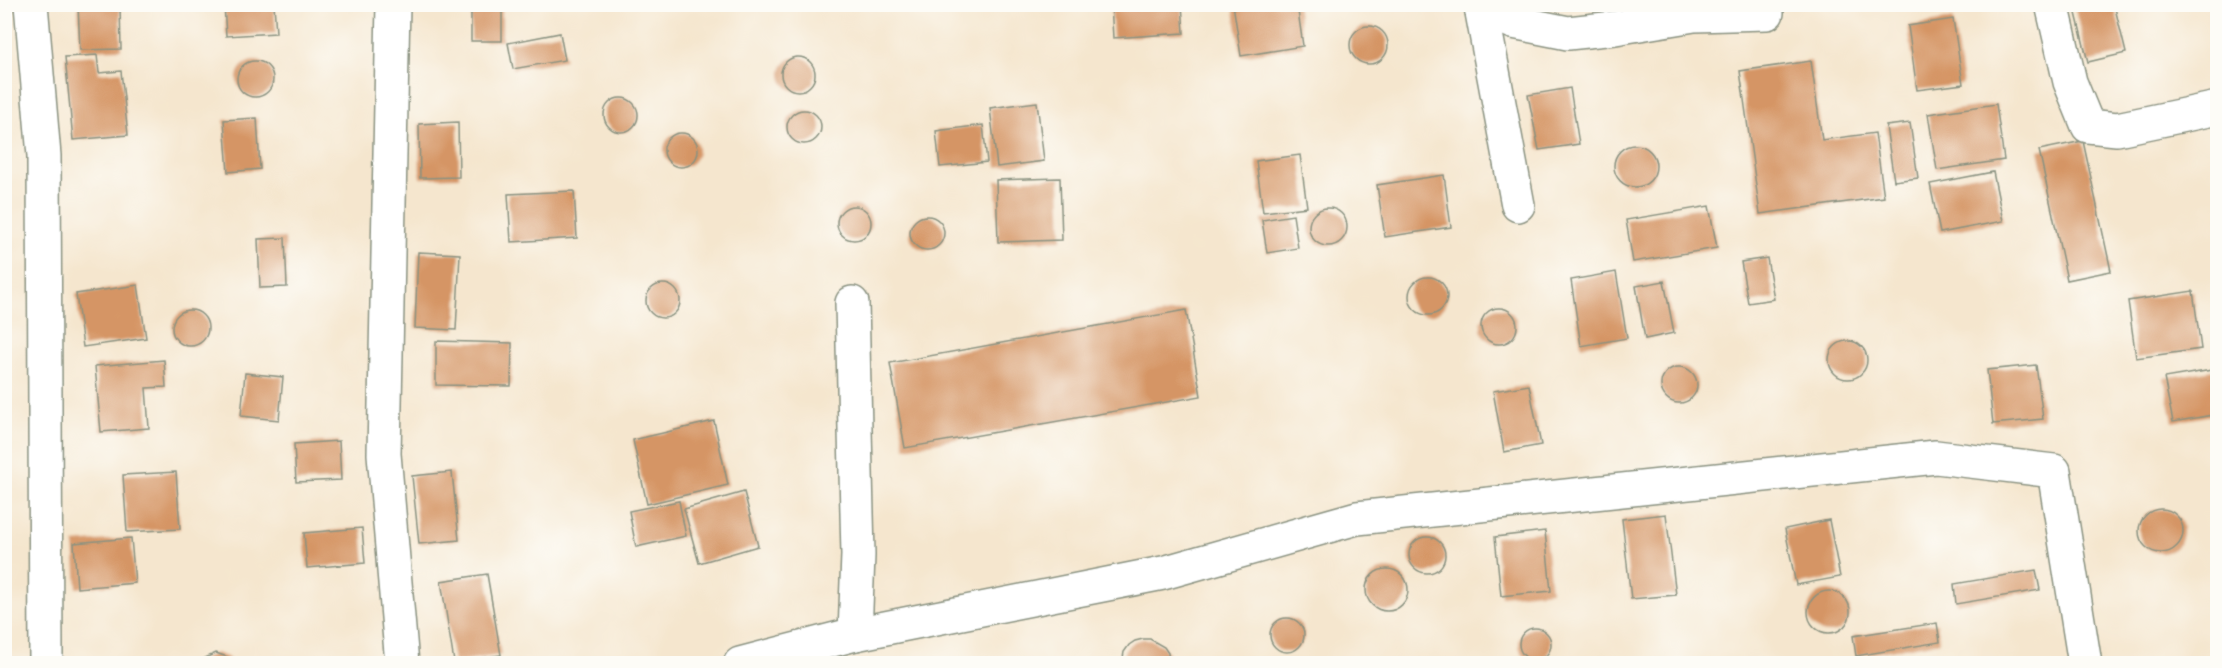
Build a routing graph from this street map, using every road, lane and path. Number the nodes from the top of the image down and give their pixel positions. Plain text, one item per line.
1 (31, 4) edge
2 (393, 4) edge
3 (2052, 4) edge
4 (1481, 6) edge
5 (1767, 13) dead end
6 (2217, 108) edge
7 (1518, 205) dead end
8 (852, 303) dead end
9 (855, 634) junction
10 (46, 663) edge
11 (402, 663) edge
12 (740, 663) edge
13 (2085, 663) edge

1 - 10 street
2 - 11 street
3 - 6 street
4 - 5 street
4 - 7 street
8 - 9 street
9 - 12 street
9 - 13 street

